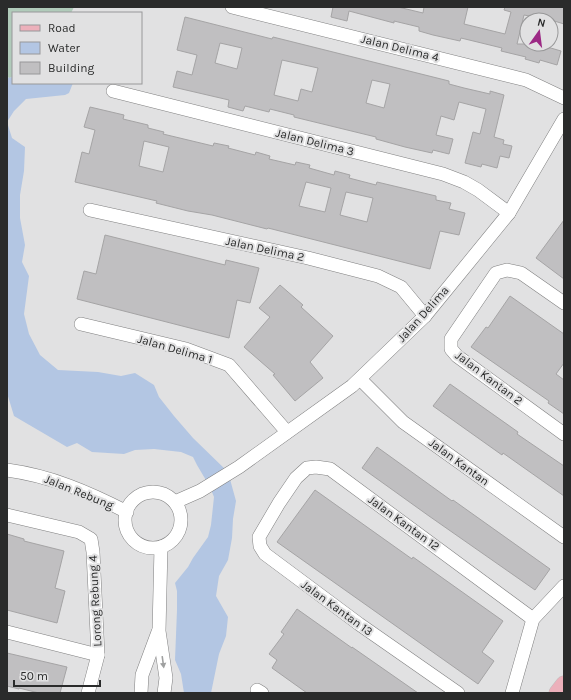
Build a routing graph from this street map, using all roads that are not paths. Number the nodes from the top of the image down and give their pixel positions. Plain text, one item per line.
1 (232, 7) edge
2 (113, 91) dead end
3 (564, 98) edge
4 (564, 119) edge
5 (90, 210) dead end
6 (509, 213) junction
7 (564, 303) edge
8 (425, 316) junction
9 (81, 324) dead end
10 (360, 379) junction
11 (287, 432) junction
12 (564, 434) edge
13 (7, 470) edge
14 (175, 502) junction
15 (278, 504) joint
16 (127, 512) junction
17 (7, 515) edge
18 (564, 537) edge
19 (161, 547) junction
20 (564, 586) edge
21 (533, 618) junction
22 (159, 630) junction
23 (7, 632) edge
24 (98, 655) junction
25 (564, 684) edge
26 (88, 693) edge
27 (141, 693) edge
28 (164, 693) edge
29 (458, 693) edge
30 (512, 693) edge
31 (557, 693) edge

1 - 3 street, Jalan Delima 4
2 - 6 street, Jalan Delima 3
4 - 6 street, Jalan Delima
5 - 8 street, Jalan Delima 2
6 - 8 street, Jalan Delima
7 - 12 street, Jalan Kantan 2
8 - 10 street, Jalan Delima
9 - 11 street, Jalan Delima 1
10 - 11 street, Jalan Delima
10 - 18 street, Jalan Kantan
11 - 14 street, Jalan Delima
13 - 16 street, Jalan Rebung
14 - 16 street
14 - 19 street
15 - 21 street, Jalan Kantan 12
15 - 29 street, Jalan Kantan 13
16 - 19 street
17 - 24 street, Lorong Rebung 4
19 - 22 street
20 - 21 street
21 - 30 street
22 - 27 street
22 -> 28 street
23 - 24 street
24 - 26 street
25 - 31 main road

